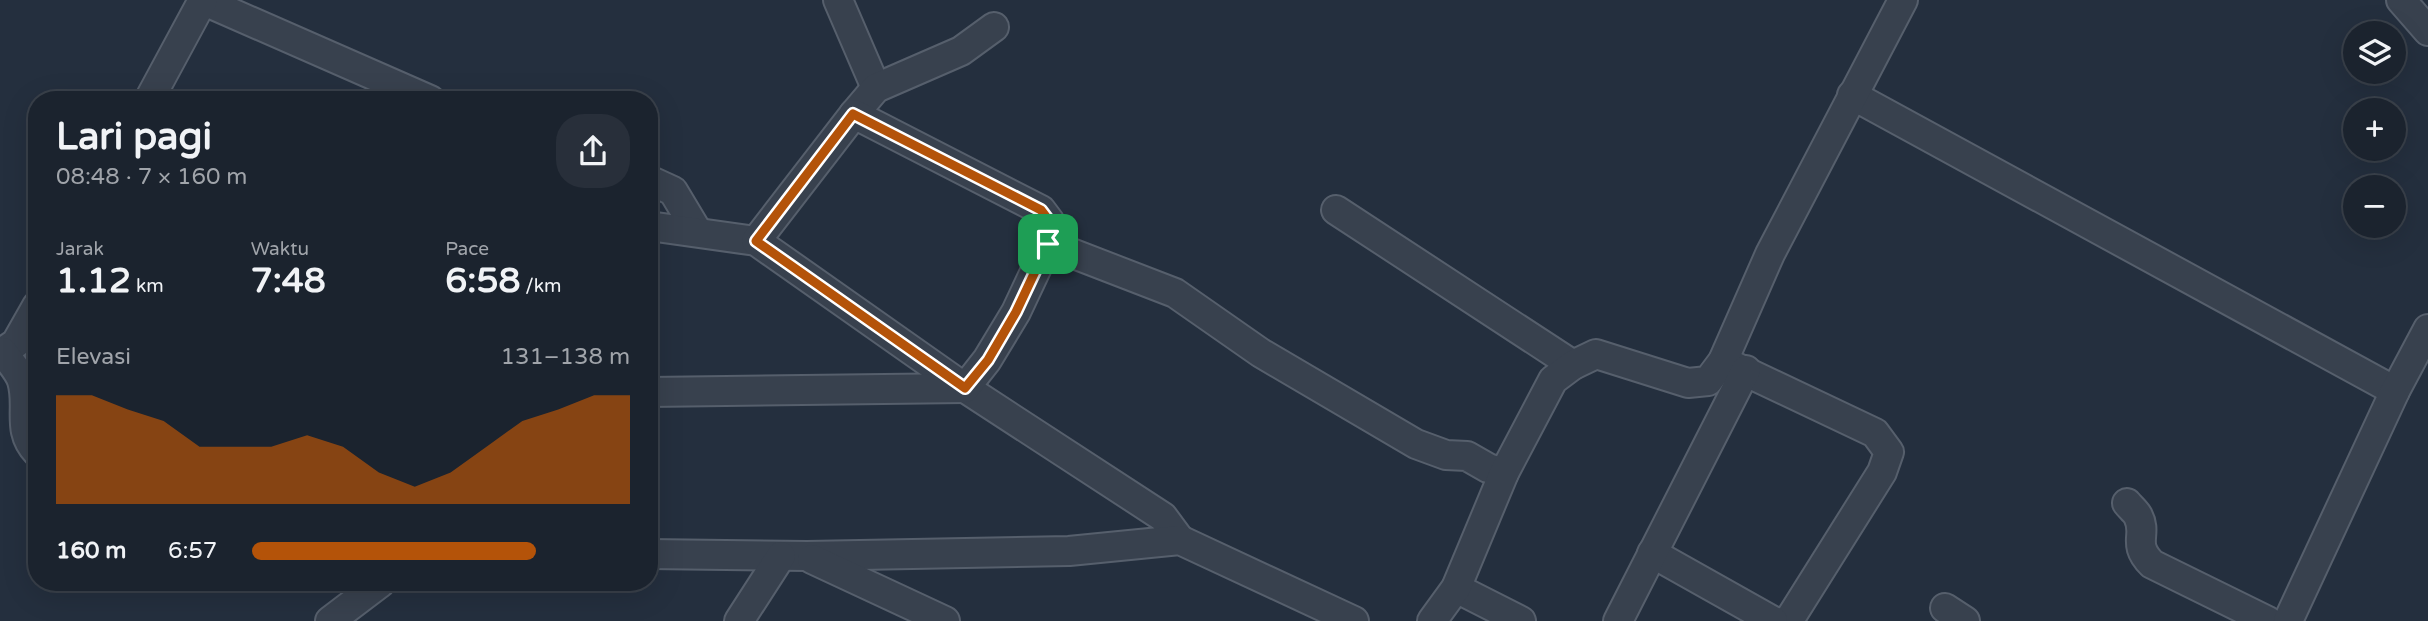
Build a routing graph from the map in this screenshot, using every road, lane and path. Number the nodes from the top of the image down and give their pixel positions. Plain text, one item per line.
1 (203, 0) edge
2 (838, 0) edge
3 (1903, 0) edge
4 (2401, 0) edge
5 (994, 27) dead end
6 (2428, 31) edge
7 (876, 88) junction
8 (154, 91) edge
9 (410, 91) edge
10 (1852, 95) junction
11 (853, 114) junction
12 (658, 184) edge
13 (1336, 210) dead end
14 (658, 227) edge
15 (697, 231) junction
16 (756, 241) junction
17 (1048, 244) junction
18 (28, 322) edge
19 (2428, 329) edge
20 (2, 352) edge
21 (1573, 365) junction
22 (1734, 365) junction
23 (965, 388) junction
24 (2395, 391) junction
25 (658, 392) edge
26 (28, 440) edge
27 (1504, 473) junction
28 (2127, 503) dead end
29 (1180, 540) junction
30 (1652, 553) junction
31 (658, 554) edge
32 (794, 556) junction
33 (1456, 588) junction
34 (369, 591) edge
35 (330, 621) edge
36 (740, 621) edge
37 (945, 621) edge
38 (1354, 621) edge
39 (1432, 621) edge
40 (1521, 621) edge
41 (1618, 621) edge
42 (1773, 621) edge
43 (1786, 621) edge
44 (2269, 621) edge
45 (2288, 621) edge

1 - 8 street
1 - 9 street
2 - 7 street
3 - 10 street
4 - 6 street
5 - 7 street
7 - 11 street
10 - 22 street
10 - 24 street
11 - 16 street
11 - 17 street
12 - 15 street
13 - 21 street
14 - 15 street
15 - 16 street
16 - 23 street
17 - 23 street
17 - 27 street
18 - 20 street
19 - 24 street
20 - 26 street
21 - 22 street
21 - 27 street
22 - 30 street
22 - 43 street
23 - 25 street
23 - 29 street
24 - 45 street
27 - 33 street
28 - 44 street
29 - 32 street
29 - 38 street
30 - 41 street
30 - 42 street
31 - 32 street
32 - 36 street
32 - 37 street
33 - 39 street
33 - 40 street
34 - 35 street

